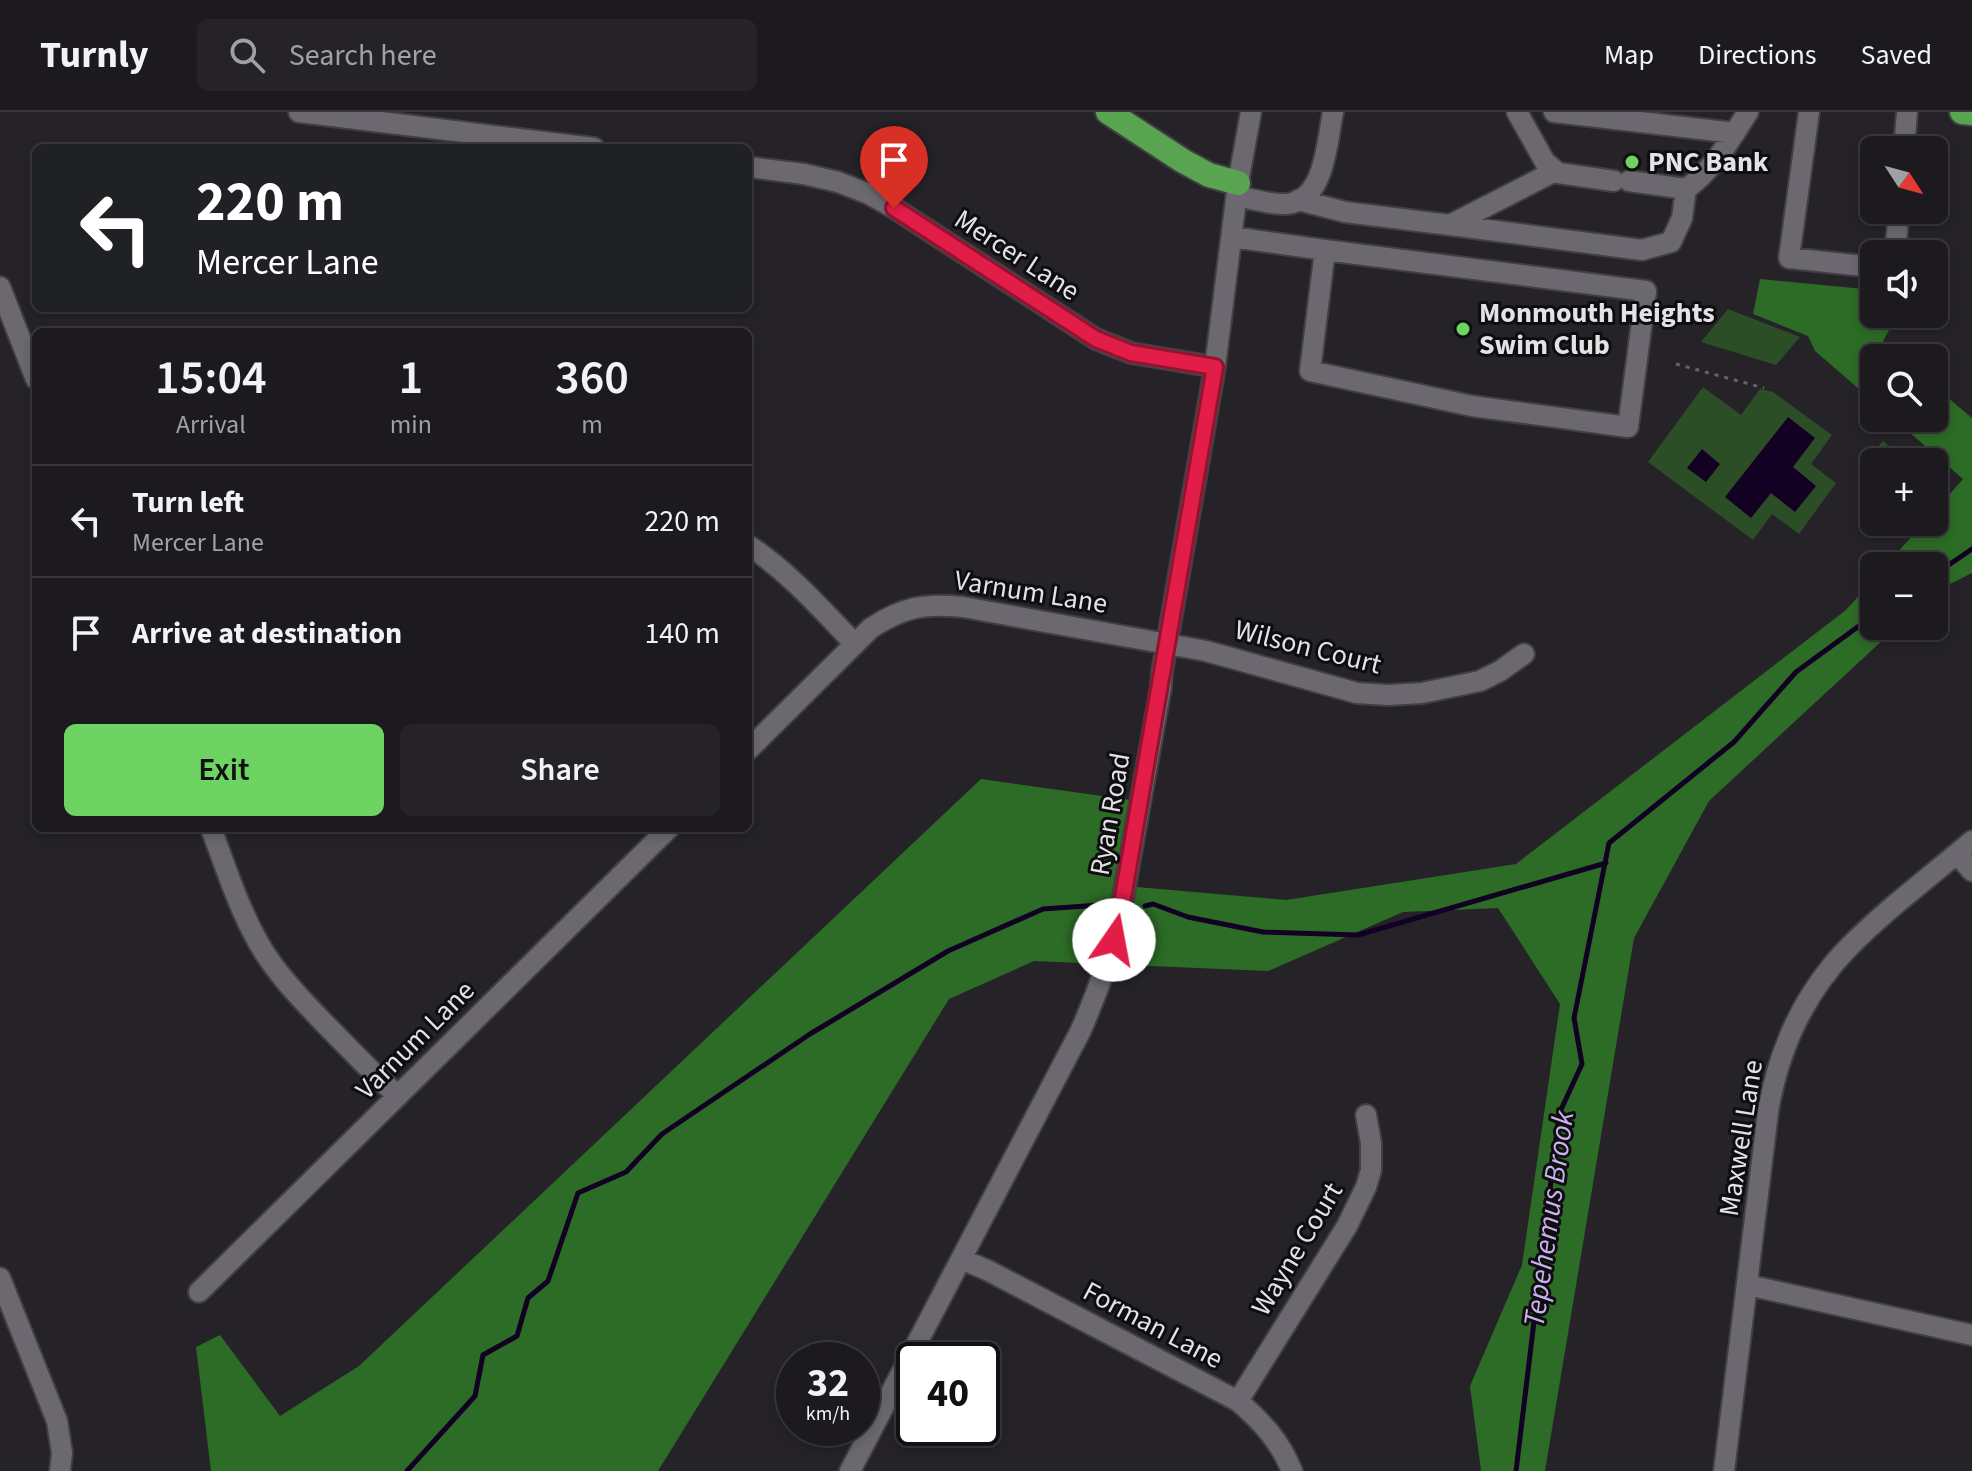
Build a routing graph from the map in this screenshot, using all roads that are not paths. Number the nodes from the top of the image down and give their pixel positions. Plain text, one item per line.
1 (299, 112) edge
2 (1108, 112) edge
3 (1251, 112) edge
4 (1333, 112) edge
5 (1517, 112) edge
6 (1554, 112) edge
7 (1748, 112) edge
8 (1809, 112) edge
9 (1907, 112) edge
10 (1962, 112) edge
11 (1972, 113) edge
12 (1735, 133) junction
13 (1905, 136) edge
14 (561, 144) edge
15 (752, 168) edge
16 (1555, 171) junction
17 (1686, 189) junction
18 (1238, 190) junction
19 (1298, 200) junction
20 (1450, 225) junction
21 (1232, 237) junction
22 (1325, 250) junction
23 (1860, 266) edge
24 (0, 287) edge
25 (1215, 367) junction
26 (32, 369) edge
27 (752, 548) edge
28 (855, 644) junction
29 (1167, 644) junction
30 (1524, 654) dead end
31 (752, 746) edge
32 (213, 832) edge
33 (665, 832) edge
34 (1964, 847) edge
35 (1972, 871) edge
36 (398, 1096) junction
37 (1366, 1115) dead end
38 (961, 1259) junction
39 (0, 1278) edge
40 (1748, 1285) junction
41 (199, 1292) dead end
42 (1972, 1335) edge
43 (1238, 1401) junction
44 (60, 1471) edge
45 (850, 1471) edge
46 (1292, 1471) edge
47 (1724, 1471) edge

1 - 14 street
2 - 18 highway
3 - 18 street, Ryan Road
4 - 19 street
5 - 16 street
6 - 12 street
7 - 12 street
8 - 23 street
9 - 13 street
10 - 11 highway
12 - 17 street
15 - 25 street, Mercer Lane
16 - 17 street
16 - 20 street
17 - 20 street
18 - 19 street
18 - 21 street, Ryan Road
19 - 20 street
21 - 22 street
21 - 25 street, Ryan Road
22 - 22 street
24 - 26 street
25 - 29 street, Ryan Road
27 - 28 street
28 - 29 street, Varnum Lane
28 - 31 street, Varnum Lane
29 - 30 street, Wilson Court
29 - 38 street, Ryan Road
32 - 36 street
33 - 36 street, Varnum Lane
34 - 35 street
34 - 40 street, Maxwell Lane
36 - 41 street, Varnum Lane
37 - 43 street, Wayne Court
38 - 43 street, Forman Lane
38 - 45 street, Ryan Road
39 - 44 street
40 - 42 street
40 - 47 street, Maxwell Lane
43 - 46 street, Forman Lane

